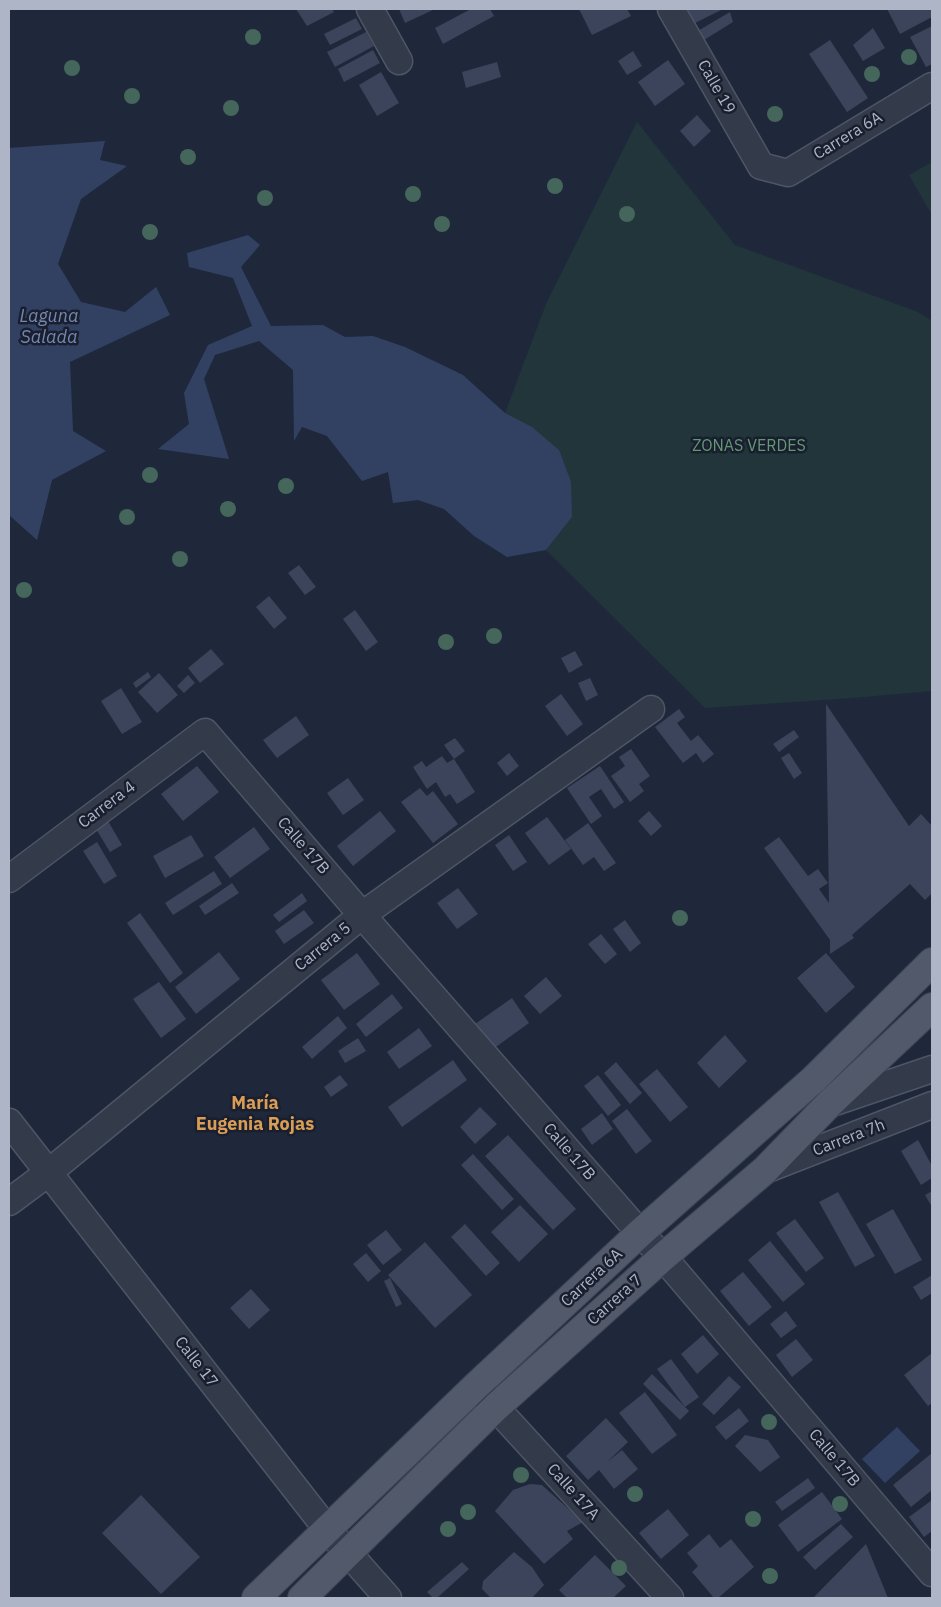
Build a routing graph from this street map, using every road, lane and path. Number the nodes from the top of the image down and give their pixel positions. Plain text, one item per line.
1 (370, 9) edge
2 (671, 9) edge
3 (399, 61) dead end
4 (932, 86) edge
5 (761, 166) joint
6 (651, 709) dead end
7 (205, 732) joint
8 (9, 879) edge
9 (362, 914) junction
10 (932, 962) edge
11 (932, 1007) edge
12 (932, 1069) edge
13 (829, 1104) junction
14 (932, 1106) edge
15 (9, 1122) edge
16 (765, 1170) junction
17 (48, 1174) junction
18 (9, 1202) edge
19 (640, 1233) junction
20 (663, 1257) junction
21 (476, 1386) junction
22 (496, 1407) junction
23 (327, 1529) junction
24 (348, 1554) junction
25 (932, 1573) edge
26 (256, 1598) edge
27 (302, 1598) edge
28 (388, 1598) edge
29 (670, 1598) edge

1 - 3 street
2 - 5 street, Calle 19
4 - 5 street, Carrera 6A
6 - 9 street, Carrera 5
7 - 8 street, Carrera 4
7 - 9 street, Calle 17B
9 - 17 street, Carrera 5
9 - 19 street, Calle 17B
10 - 19 main road, Carrera 6A
11 - 13 main road, Carrera 7
12 - 13 street
13 - 16 main road, Carrera 7
14 - 16 street, Carrera 7h
15 - 17 street, Calle 17
16 - 20 main road, Carrera 7
17 - 18 street, Carrera 5
17 - 23 street, Calle 17
19 - 20 street, Calle 17B
19 - 21 main road, Carrera 6A
20 - 22 main road, Carrera 7
20 - 25 street, Calle 17B
21 - 22 street, Calle 17A
21 - 23 main road, Carrera 6A
22 - 24 main road, Carrera 7
22 - 29 street, Calle 17A
23 - 24 street, Calle 17
23 - 26 main road, Carrera 6A
24 - 27 main road, Carrera 7
24 - 28 street, Calle 17

